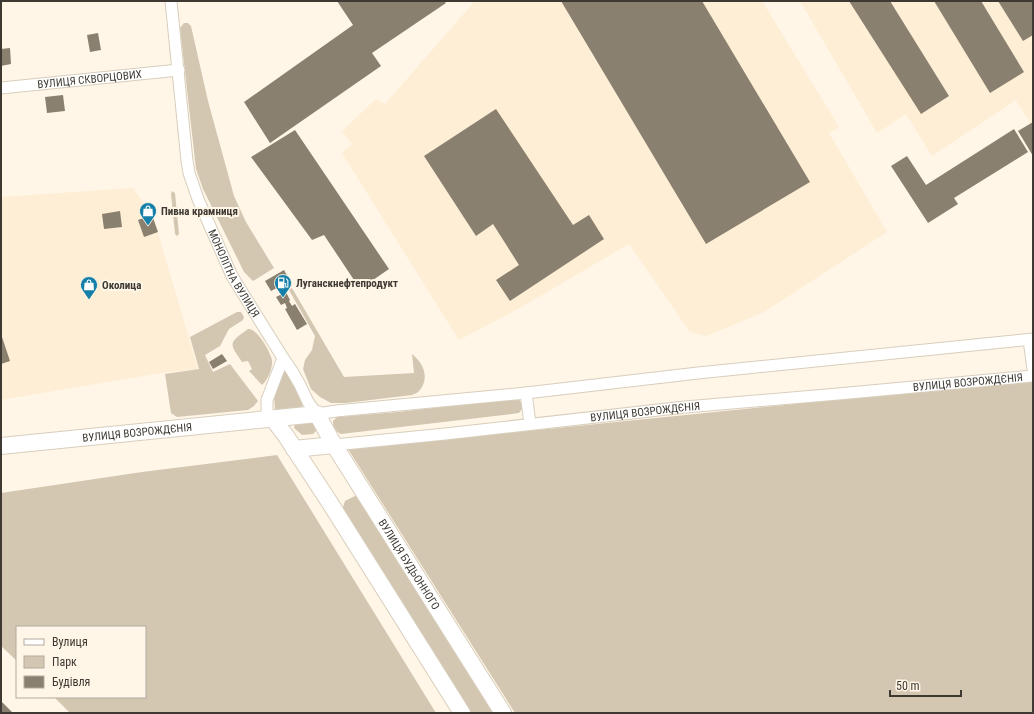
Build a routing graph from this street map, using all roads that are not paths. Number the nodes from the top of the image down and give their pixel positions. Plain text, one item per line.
1 (171, 1) edge
2 (179, 70) junction
3 (1, 88) edge
4 (1031, 339) edge
5 (283, 358) junction
6 (1033, 369) edge
7 (1033, 376) edge
8 (526, 393) junction
9 (317, 414) junction
10 (270, 419) junction
11 (530, 424) junction
12 (334, 445) junction
13 (1, 446) edge
14 (294, 449) junction
15 (462, 713) edge
16 (503, 713) edge

1 - 2 street, МОНОЛІТНА ВУЛИЦЯ
2 - 3 street, ВУЛИЦЯ СКВОРЦОВИХ
2 - 5 street, МОНОЛІТНА ВУЛИЦЯ
4 - 6 street
4 - 8 street, ВУЛИЦЯ ВОЗРОЖДЄНІЯ
5 - 9 street, МОНОЛІТНА ВУЛИЦЯ
5 - 10 street
7 - 11 street, ВУЛИЦЯ ВОЗРОЖДЄНІЯ
8 - 9 street, ВУЛИЦЯ ВОЗРОЖДЄНІЯ
8 - 11 street
9 - 10 main road, ВУЛИЦЯ ВОЗРОЖДЄНІЯ
9 - 12 main road, ВУЛИЦЯ БУДЬОННОГО
10 - 13 main road, ВУЛИЦЯ ВОЗРОЖДЄНІЯ
10 - 14 main road
11 - 12 street, ВУЛИЦЯ ВОЗРОЖДЄНІЯ
12 - 14 main road, ВУЛИЦЯ ВОЗРОЖДЄНІЯ
12 - 16 main road, ВУЛИЦЯ БУДЬОННОГО
14 - 15 main road

